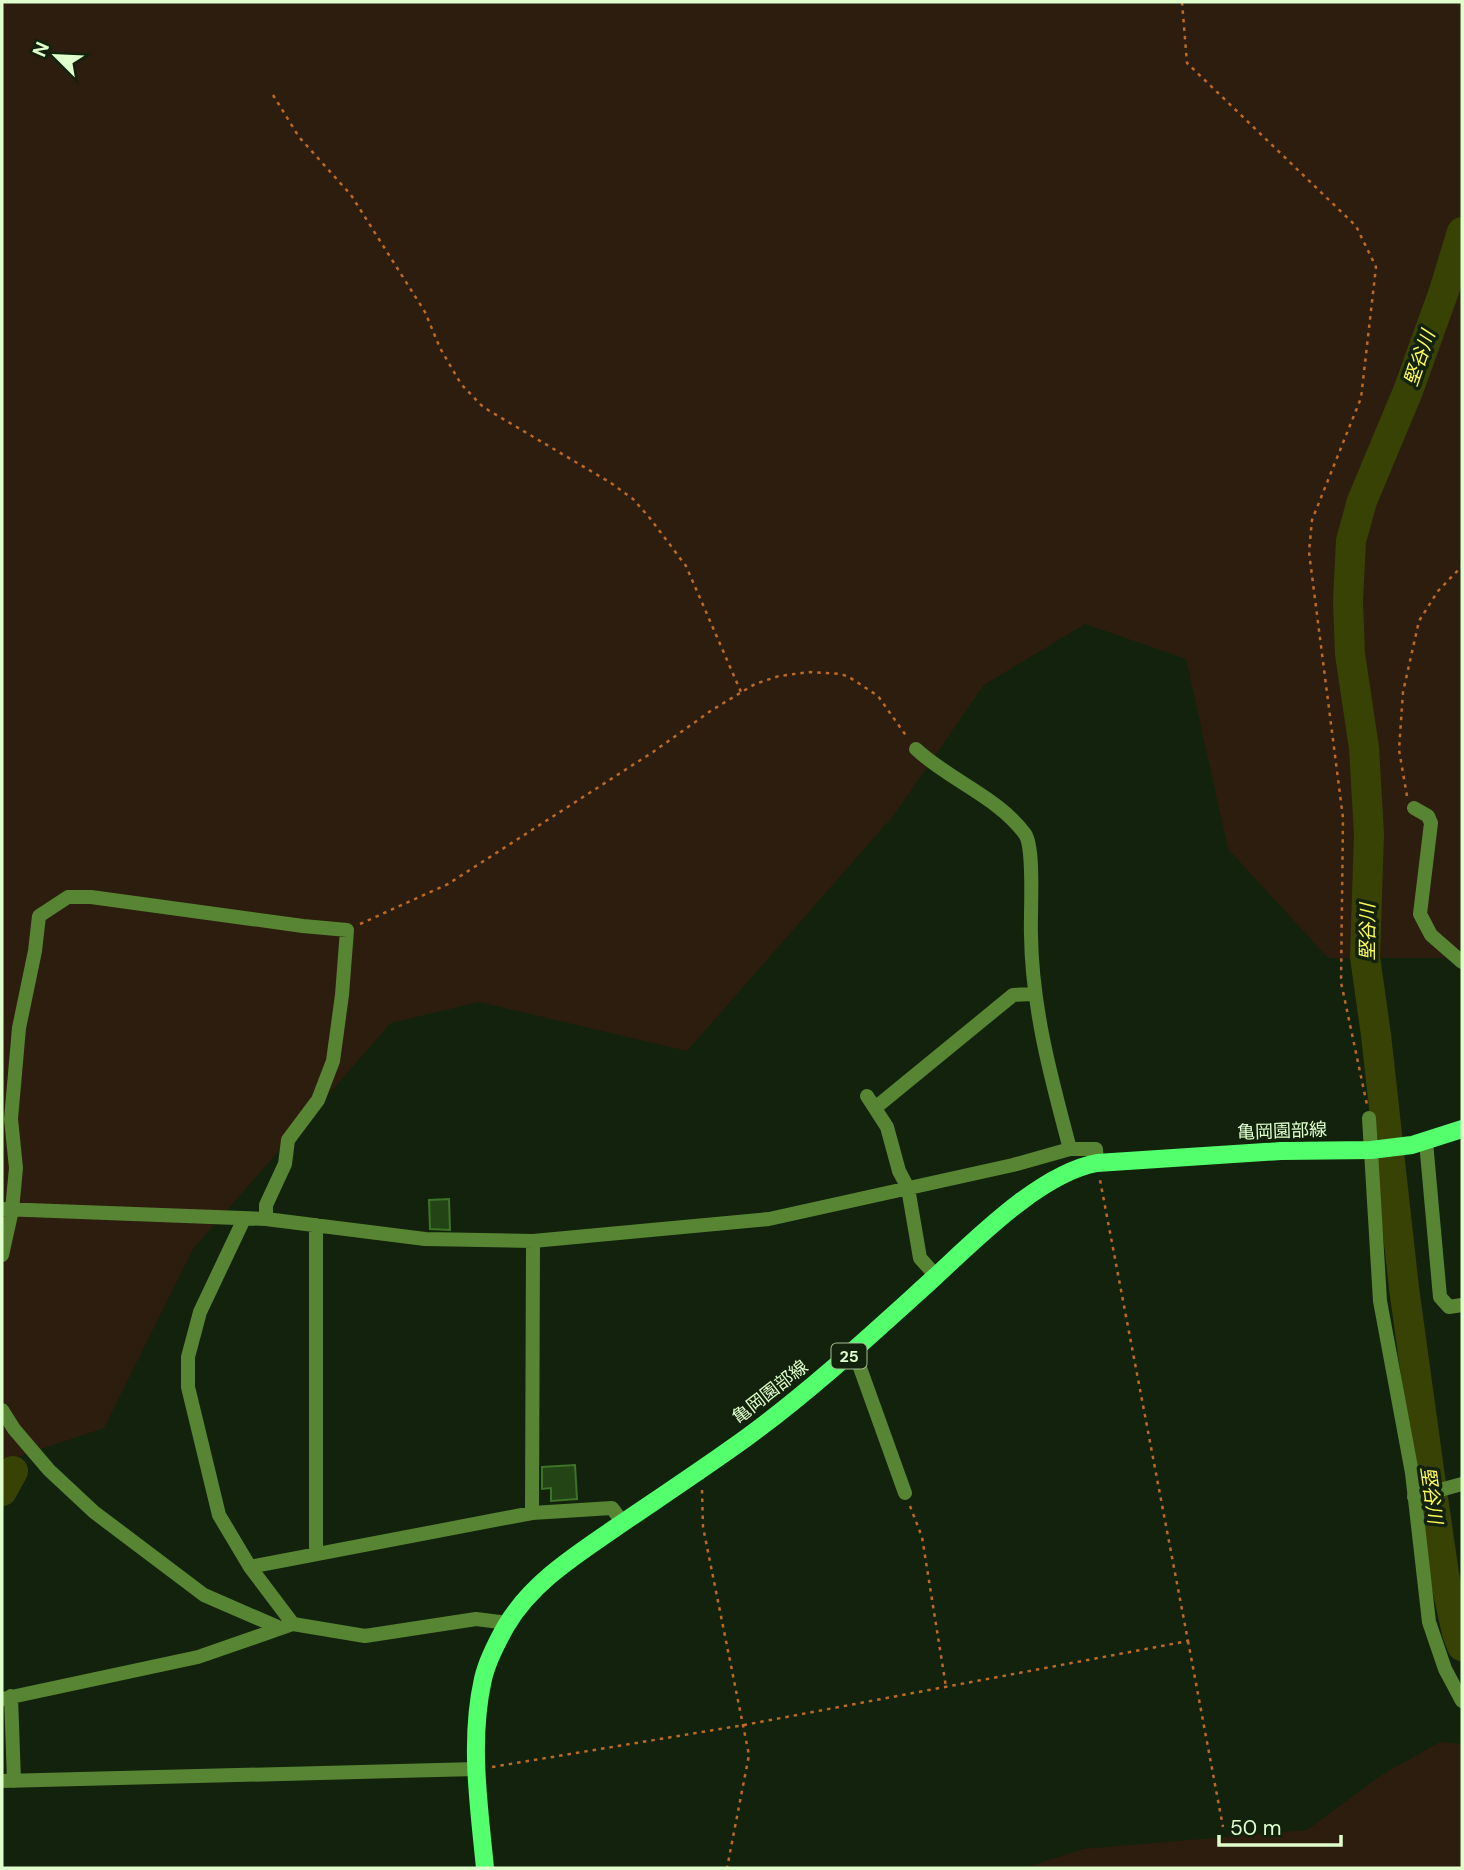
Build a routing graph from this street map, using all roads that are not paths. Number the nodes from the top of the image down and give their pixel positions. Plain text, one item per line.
1 (916, 749) road end
2 (1414, 808) road end
3 (1462, 962) edge
4 (1034, 994) junction
5 (1369, 1118) road end
6 (6, 1119) edge
7 (1462, 1129) edge
8 (1426, 1142) junction
9 (1070, 1149) junction
10 (1371, 1150) junction
11 (1097, 1163) junction
12 (908, 1188) junction
13 (7, 1209) edge
14 (244, 1219) junction
15 (266, 1219) junction
16 (316, 1225) junction
17 (533, 1241) junction
18 (2, 1255) edge
19 (936, 1276) junction
20 (1462, 1305) edge
21 (854, 1351) junction
22 (2, 1410) edge
23 (1462, 1484) edge
24 (905, 1493) road end
25 (1414, 1497) junction
26 (532, 1513) junction
27 (623, 1523) junction
28 (316, 1554) junction
29 (250, 1567) junction
30 (508, 1623) junction
31 (287, 1626) junction
32 (6, 1698) edge
33 (1462, 1701) edge
34 (477, 1769) junction
35 (8, 1781) edge
36 (485, 1868) edge

1 - 4 street
2 - 3 street
4 - 9 street
4 - 12 street
5 - 10 street
6 - 13 street
6 - 15 street
7 - 8 main road, 亀岡園部線 / 25
8 - 10 main road, 亀岡園部線 / 25
8 - 20 street
9 - 11 street
9 - 12 street
10 - 11 main road, 亀岡園部線 / 25
10 - 25 street
11 - 19 main road, 亀岡園部線 / 25
12 - 17 street
12 - 19 street
13 - 14 street
13 - 18 street
14 - 15 street
14 - 29 street
15 - 16 street
16 - 17 street
16 - 28 street
17 - 26 street
19 - 21 main road, 亀岡園部線 / 25
21 - 24 street
21 - 27 main road, 亀岡園部線 / 25
22 - 31 street
23 - 25 street
25 - 33 street
26 - 27 street
26 - 28 street
27 - 30 main road, 亀岡園部線 / 25
28 - 29 street
29 - 31 street
30 - 31 street
30 - 34 main road, 亀岡園部線 / 25
31 - 32 street
32 - 35 street
34 - 35 street
34 - 36 main road, 亀岡園部線 / 25

